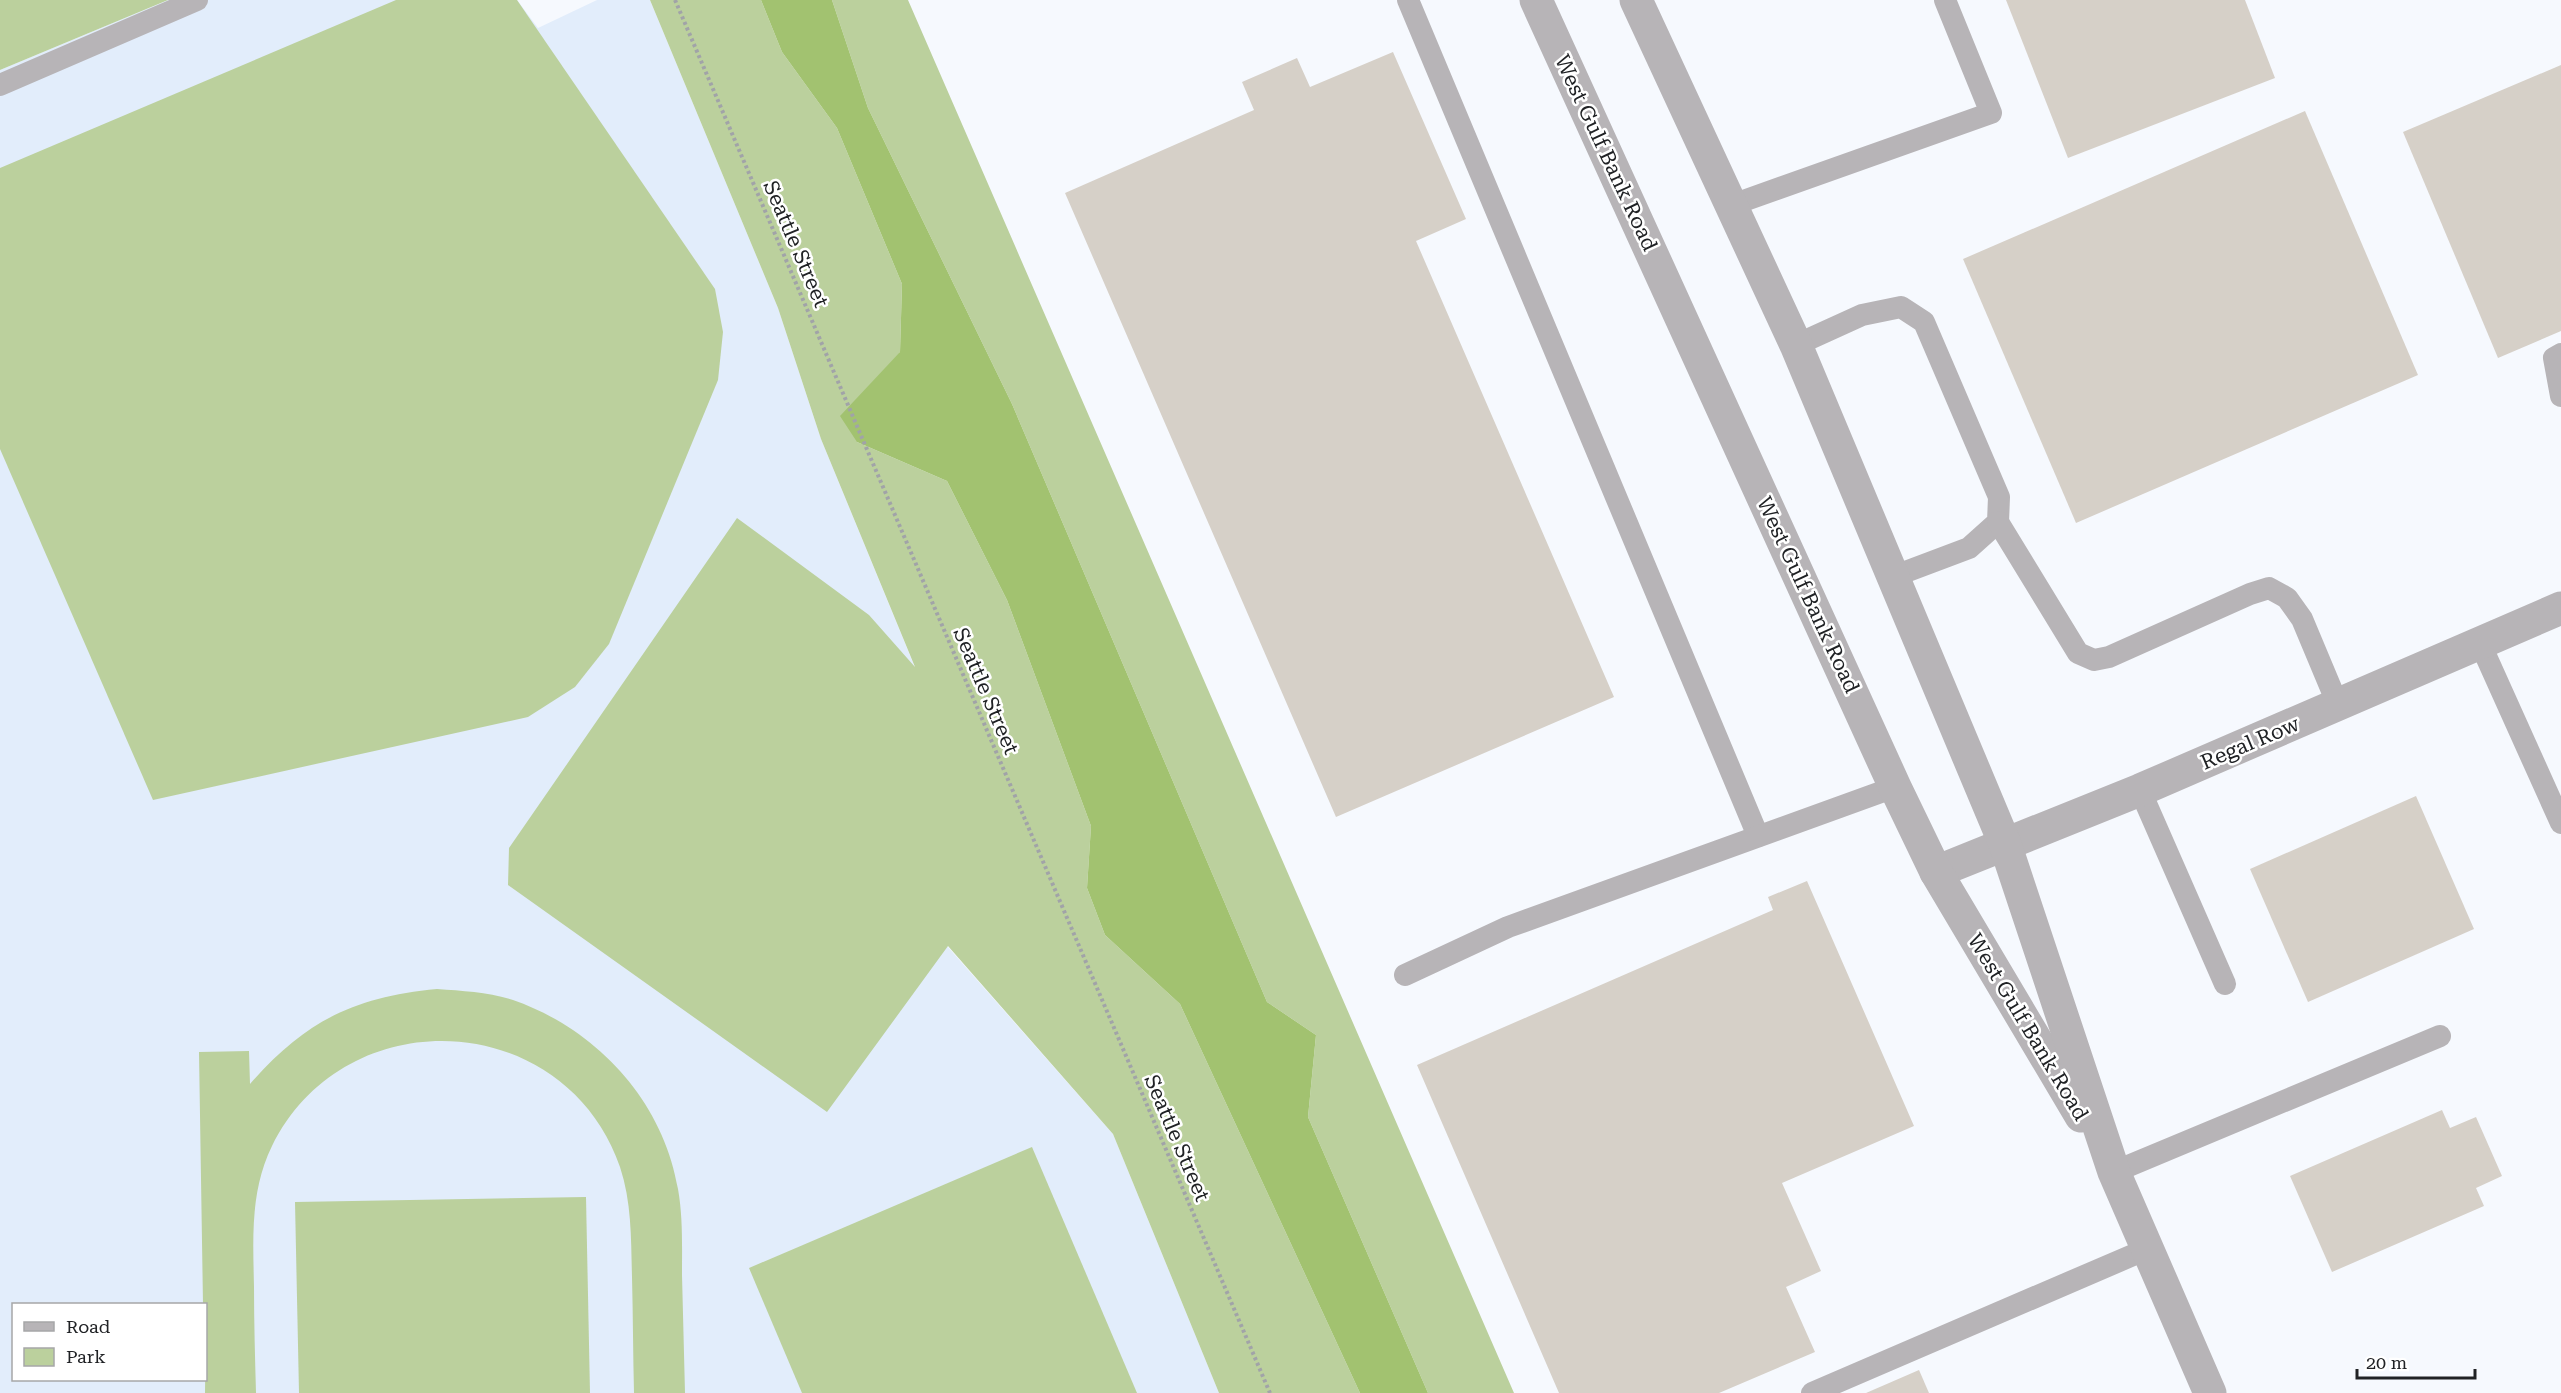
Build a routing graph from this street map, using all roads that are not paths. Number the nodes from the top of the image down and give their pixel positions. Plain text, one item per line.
1 (197, 0) edge
2 (1408, 0) edge
3 (1536, 0) edge
4 (1636, 0) edge
5 (1945, 0) edge
6 (0, 85) edge
7 (1732, 206) junction
8 (1796, 345) junction
9 (2561, 354) edge
10 (2561, 396) edge
11 (1998, 522) junction
12 (1892, 578) junction
13 (2561, 608) edge
14 (2480, 643) junction
15 (2338, 705) junction
16 (1895, 787) junction
17 (2140, 790) junction
18 (2561, 823) edge
19 (1758, 836) junction
20 (2005, 844) junction
21 (1936, 872) junction
22 (1405, 975) dead end
23 (2225, 984) dead end
24 (2440, 1036) dead end
25 (2114, 1172) junction
26 (2147, 1249) junction
27 (1812, 1393) edge
28 (2210, 1393) edge

1 - 6 lane
2 - 19 lane
3 - 16 street, West Gulf Bank Road
4 - 7 street, West Gulf Bank Road
5 - 7 lane
7 - 8 street, West Gulf Bank Road
8 - 11 lane
8 - 12 street, West Gulf Bank Road
9 - 10 lane
11 - 12 lane
11 - 15 lane
12 - 20 street, West Gulf Bank Road
13 - 14 street, Regal Row
14 - 15 street, Regal Row
14 - 18 lane
15 - 17 street, Regal Row
16 - 19 lane
16 - 21 street, West Gulf Bank Road
17 - 20 street, Regal Row
17 - 23 lane
19 - 22 lane
20 - 21 street, Regal Row
20 - 25 street, West Gulf Bank Road
21 - 25 street, West Gulf Bank Road
24 - 25 lane
25 - 26 street, West Gulf Bank Road
26 - 27 lane
26 - 28 street, West Gulf Bank Road

